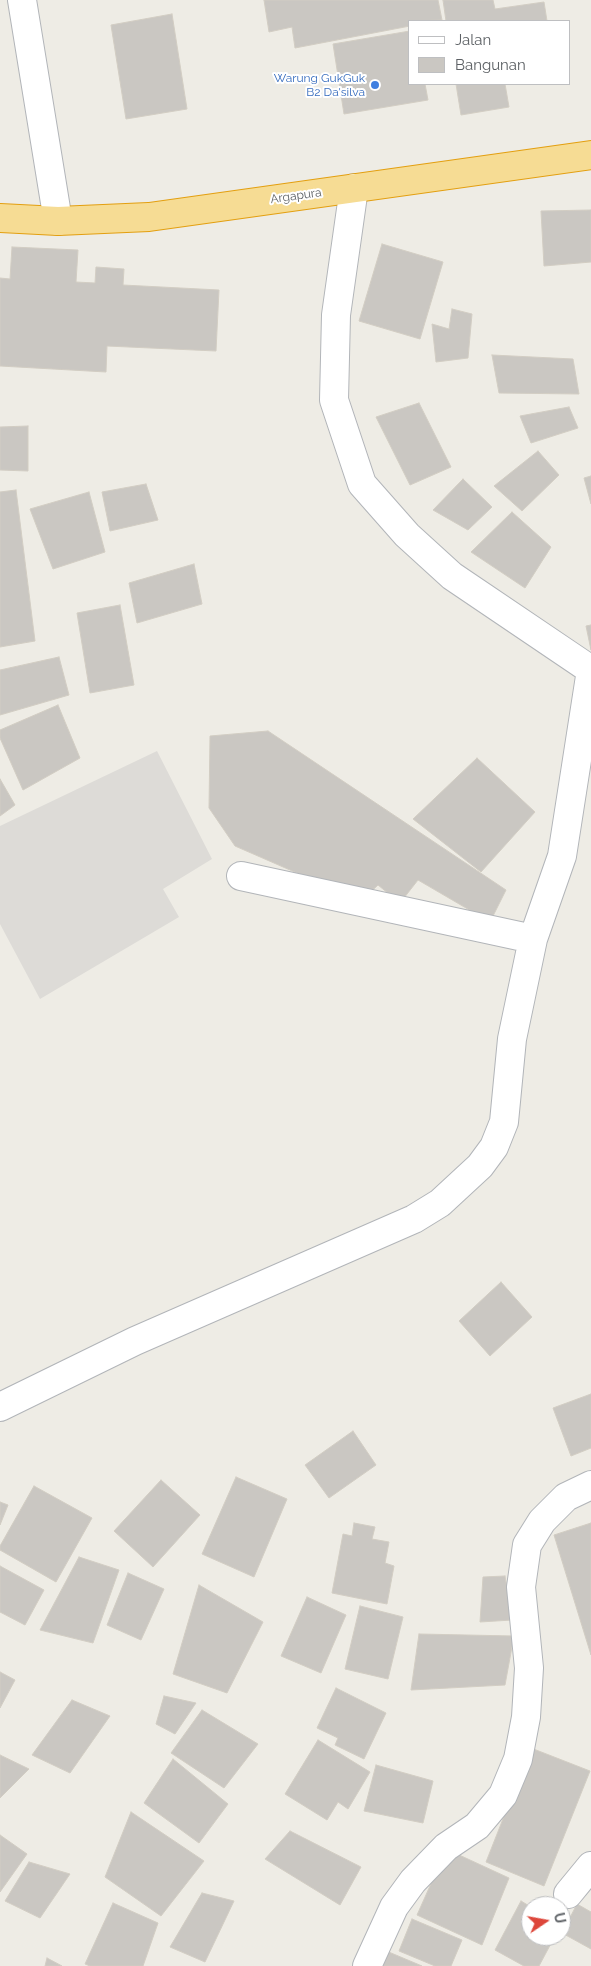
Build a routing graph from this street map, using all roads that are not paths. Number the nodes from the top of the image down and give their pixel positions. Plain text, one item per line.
1 (22, 0) edge
2 (591, 155) edge
3 (354, 188) junction
4 (0, 218) edge
5 (58, 221) junction
6 (591, 670) edge
7 (241, 876) dead end
8 (533, 939) junction
9 (0, 1407) edge
10 (591, 1485) edge
11 (591, 1866) edge
12 (568, 1894) dead end
13 (367, 1966) edge

1 - 5 street
2 - 3 highway, Argapura
3 - 5 highway, Argapura
3 - 6 street
4 - 5 highway, Argapura
6 - 8 street
7 - 8 street
8 - 9 street
10 - 13 street
11 - 12 street

